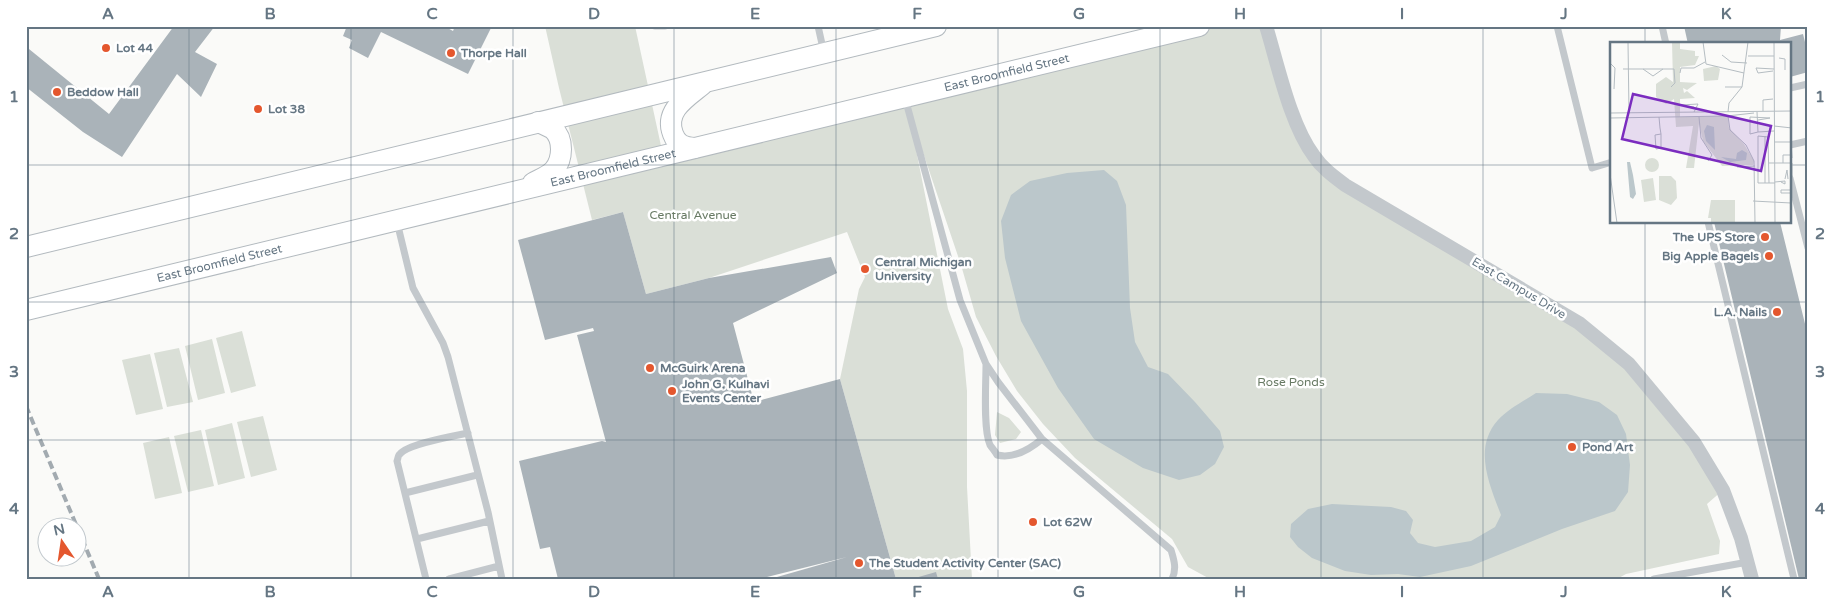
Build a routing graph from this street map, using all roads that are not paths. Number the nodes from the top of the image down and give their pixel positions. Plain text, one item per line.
1 (655, 26) edge
2 (665, 26) edge
3 (818, 26) edge
4 (936, 26) edge
5 (1199, 26) edge
6 (1266, 26) edge
7 (1557, 26) edge
8 (1662, 26) edge
9 (1666, 42) edge
10 (824, 53) junction
11 (705, 82) junction
12 (1808, 84) edge
13 (1792, 88) edge
14 (905, 97) junction
15 (538, 122) junction
16 (1808, 141) edge
17 (1792, 145) edge
18 (694, 148) junction
19 (1610, 163) edge
20 (1792, 186) edge
21 (516, 191) junction
22 (396, 220) junction
23 (1708, 224) edge
24 (26, 246) edge
25 (1808, 248) edge
26 (26, 310) edge
27 (986, 364) junction
28 (468, 433) junction
29 (1042, 439) junction
30 (478, 475) junction
31 (405, 493) junction
32 (489, 520) junction
33 (417, 539) junction
34 (1748, 562) junction
35 (499, 566) junction
36 (426, 579) edge
37 (449, 579) edge
38 (502, 579) edge
39 (1172, 579) edge
40 (1654, 579) edge
41 (1752, 579) edge
42 (1794, 579) edge

1 - 2 lane
3 - 10 lane
4 - 10 main road
5 - 14 main road, East Broomfield Street
6 - 34 street, East Campus Drive
7 - 19 lane
8 - 9 lane
10 - 11 main road
11 - 15 main road
11 - 18 main road
12 - 13 lane
14 - 18 main road, East Broomfield Street
14 - 27 lane
15 - 21 main road
15 - 24 main road
16 - 17 lane
18 - 21 main road, East Broomfield Street
20 - 25 lane
21 - 22 main road, East Broomfield Street
22 - 26 main road, East Broomfield Street
22 - 28 lane
23 - 42 lane
27 - 29 lane
27 - 29 lane
28 - 30 lane
28 - 31 lane
29 - 39 lane
30 - 31 lane
30 - 32 lane
31 - 33 lane
32 - 33 lane
32 - 35 lane
33 - 36 lane
34 - 40 lane
34 - 41 street, East Campus Drive
35 - 37 lane
35 - 38 lane

